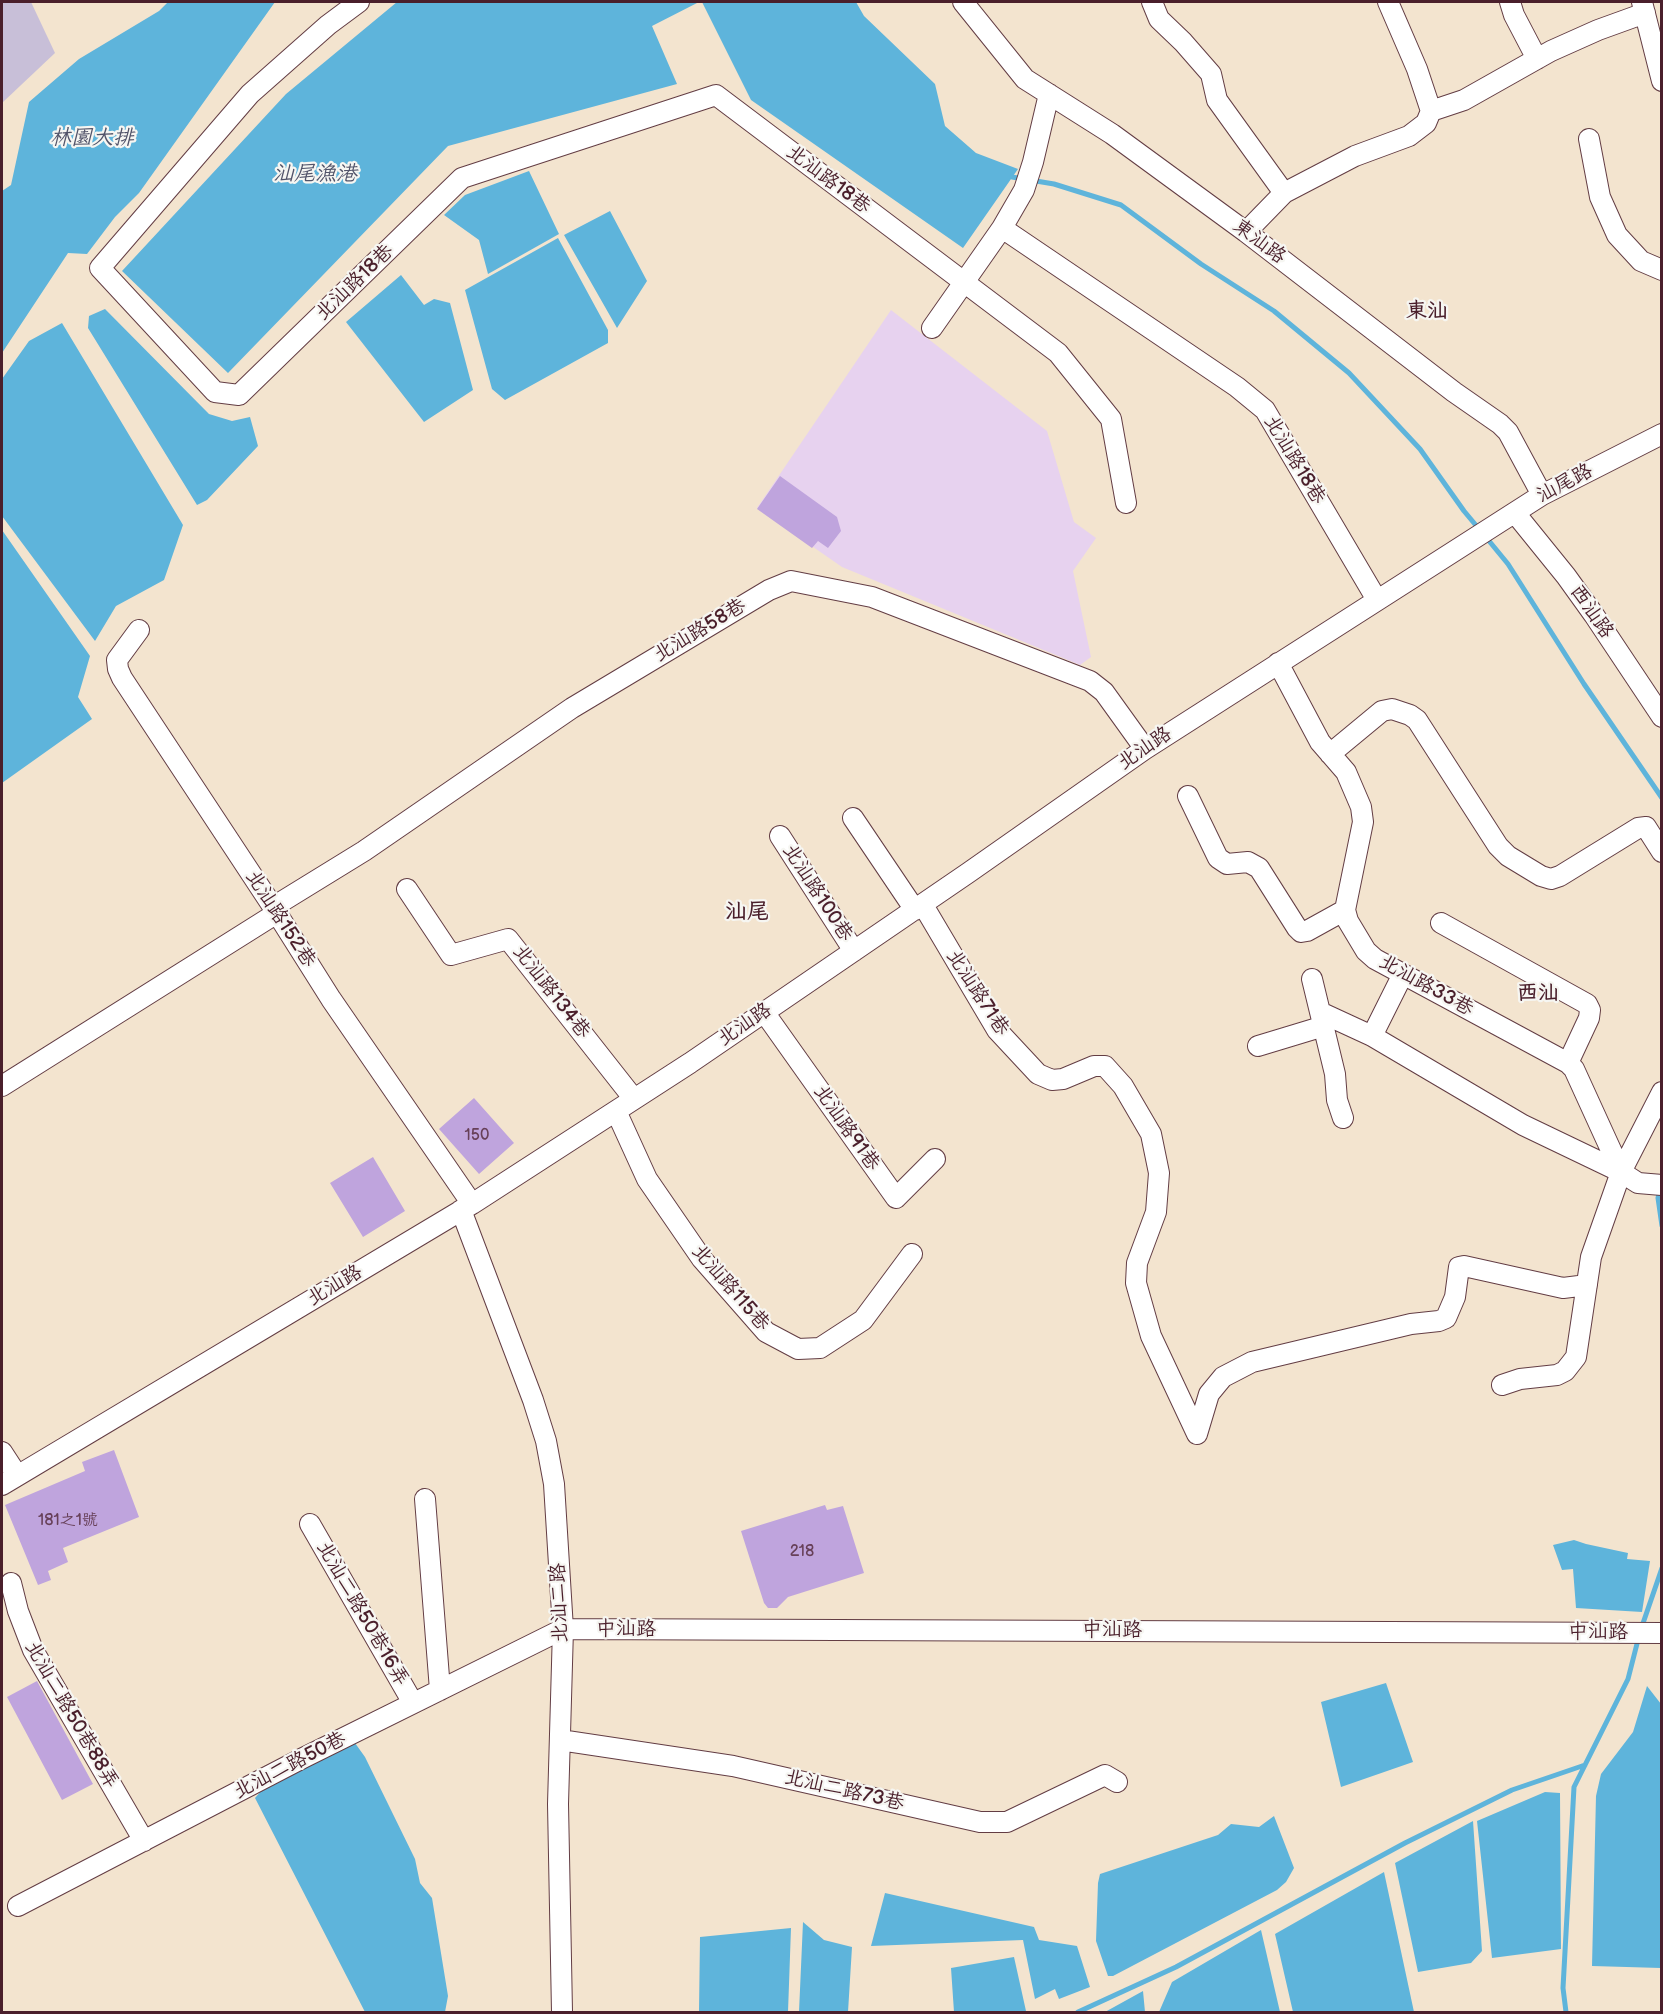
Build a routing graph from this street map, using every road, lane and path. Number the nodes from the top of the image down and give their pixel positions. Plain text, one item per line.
1 (359, 2) edge
2 (963, 2) edge
3 (1152, 2) edge
4 (1388, 2) edge
5 (1510, 2) edge
6 (1643, 7) edge
7 (1537, 60) junction
8 (1662, 81) edge
9 (1049, 94) junction
10 (1431, 111) junction
11 (1589, 139) dead end
12 (1284, 193) junction
13 (1002, 228) junction
14 (1246, 232) junction
15 (1662, 270) edge
16 (963, 282) junction
17 (932, 328) dead end
18 (1662, 434) edge
19 (1542, 495) junction
20 (1126, 503) dead end
21 (1508, 517) junction
22 (1472, 539) joint
23 (1377, 600) junction
24 (139, 630) dead end
25 (1278, 663) junction
26 (1662, 717) edge
27 (1145, 749) junction
28 (1330, 754) junction
29 (1188, 796) dead end
30 (853, 818) dead end
31 (780, 836) dead end
32 (1662, 852) edge
33 (407, 889) dead end
34 (919, 907) junction
35 (275, 910) junction
36 (1345, 910) junction
37 (1441, 923) dead end
38 (854, 951) junction
39 (1403, 974) junction
40 (1312, 979) dead end
41 (764, 1012) junction
42 (1322, 1019) junction
43 (1372, 1036) junction
44 (1258, 1046) dead end
45 (1568, 1063) junction
46 (4, 1078) edge
47 (1662, 1092) edge
48 (634, 1099) junction
49 (616, 1111) junction
50 (1343, 1118) dead end
51 (935, 1159) dead end
52 (1621, 1172) junction
53 (1662, 1185) edge
54 (467, 1207) junction
55 (912, 1254) dead end
56 (1587, 1285) junction
57 (1502, 1385) dead end
58 (2, 1452) edge
59 (9, 1480) edge
60 (425, 1499) dead end
61 (310, 1524) dead end
62 (11, 1583) dead end
63 (562, 1629) junction
64 (1647, 1633) edge
65 (440, 1690) junction
66 (413, 1703) junction
67 (560, 1740) junction
68 (1118, 1782) dead end
69 (144, 1841) junction
70 (18, 1906) dead end
71 (562, 2013) edge

1 - 16 street, 北汕路18巷
2 - 9 street, 東汕路
3 - 12 street
4 - 10 street
5 - 7 street
6 - 7 street
6 - 8 street
7 - 10 street
9 - 13 street
9 - 14 street, 東汕路
10 - 12 street
11 - 15 street
12 - 14 street
13 - 16 street
13 - 23 street, 北汕路18巷
14 - 19 street, 東汕路
16 - 17 street
16 - 20 street, 北汕路18巷
18 - 19 street, 汕尾路
19 - 21 street, 汕尾路
21 - 22 street, 汕尾路
21 - 26 street, 西汕路
22 - 23 street, 北汕路
23 - 25 street, 北汕路
24 - 35 street, 北汕路152巷
25 - 27 street, 北汕路
25 - 28 street
27 - 34 street, 北汕路
27 - 35 street, 北汕路58巷
28 - 32 street
28 - 36 street
29 - 36 street
30 - 34 street
31 - 38 street, 北汕路100巷
33 - 48 street, 北汕路134巷
34 - 38 street, 北汕路
34 - 56 street, 北汕路71巷
35 - 46 street, 北汕路58巷
35 - 54 street, 北汕路152巷
36 - 39 street, 北汕路33巷
37 - 45 street
38 - 41 street, 北汕路
39 - 43 street
39 - 45 street, 北汕路33巷
40 - 42 street
41 - 48 street, 北汕路
41 - 51 street, 北汕路91巷
42 - 43 street
42 - 44 street
42 - 50 street
43 - 52 street
45 - 52 street
47 - 52 street
48 - 49 street, 北汕路
49 - 54 street, 北汕路
49 - 55 street, 北汕路115巷
52 - 53 street
52 - 56 street
54 - 59 street, 北汕路
54 - 63 street, 北汕二路
56 - 57 street
58 - 59 street
60 - 65 street
61 - 66 street, 北汕二路50巷16弄
62 - 69 street, 北汕二路50巷88弄
63 - 64 street, 中汕路
63 - 65 street, 北汕二路50巷
63 - 67 street, 北汕二路
65 - 66 street, 北汕二路50巷
66 - 69 street, 北汕二路50巷
67 - 68 street, 北汕二路73巷
67 - 71 street, 北汕二路
69 - 70 street, 北汕二路50巷

